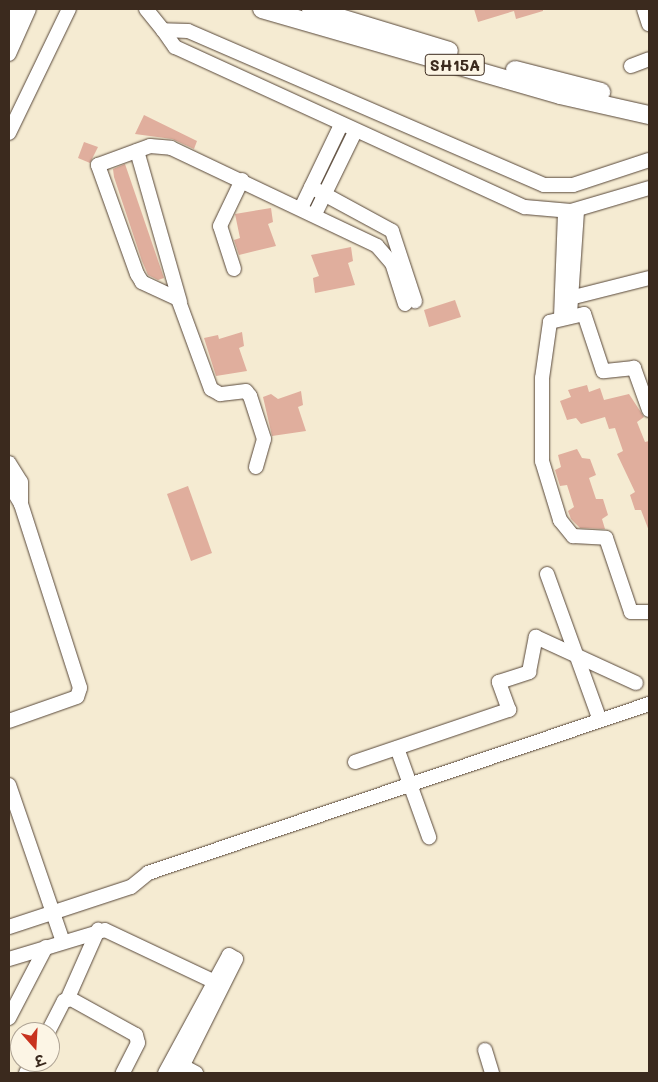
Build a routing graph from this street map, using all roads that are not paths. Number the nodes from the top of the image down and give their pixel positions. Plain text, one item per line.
1 (20, 9) edge
2 (29, 9) edge
3 (69, 9) edge
4 (146, 9) edge
5 (262, 9) edge
6 (310, 9) edge
7 (644, 9) edge
8 (649, 24) edge
9 (163, 30) junction
10 (9, 35) edge
11 (9, 54) edge
12 (649, 60) edge
13 (631, 66) dead end
14 (649, 103) edge
15 (649, 115) edge
16 (341, 125) junction
17 (355, 132) junction
18 (9, 133) edge
19 (137, 151) junction
20 (649, 160) edge
21 (242, 180) junction
22 (311, 187) junction
23 (649, 188) edge
24 (324, 195) junction
25 (301, 208) junction
26 (571, 210) junction
27 (315, 214) junction
28 (234, 269) dead end
29 (649, 278) edge
30 (566, 300) junction
31 (180, 302) junction
32 (566, 316) junction
33 (649, 410) edge
34 (9, 462) edge
35 (256, 467) dead end
36 (9, 484) edge
37 (21, 504) junction
38 (547, 574) dead end
39 (649, 612) edge
40 (577, 656) junction
41 (636, 683) dead end
42 (649, 704) edge
43 (598, 715) dead end
44 (9, 721) edge
45 (397, 748) junction
46 (355, 762) dead end
47 (410, 784) junction
48 (9, 785) edge
49 (429, 837) dead end
50 (53, 912) junction
51 (9, 928) edge
52 (98, 930) junction
53 (63, 942) junction
54 (46, 947) junction
55 (9, 959) edge
56 (68, 1000) junction
57 (9, 1018) edge
58 (54, 1022) edge
59 (485, 1050) dead end
60 (178, 1067) edge
61 (122, 1073) edge
62 (165, 1073) edge
63 (196, 1073) edge
64 (492, 1073) edge

1 - 10 main road
2 - 11 street
3 - 18 street
4 - 9 street
5 - 15 main road, SH15A
6 - 14 main road, SH15A
7 - 8 street
9 - 16 street
9 - 20 street
12 - 13 street
16 - 17 street
16 - 22 street
17 - 24 street
17 - 26 street
19 - 21 street
19 - 31 street
19 - 31 street
21 - 25 street
21 - 28 street
22 - 24 street
22 - 25 street
23 - 26 street
24 - 27 street
24 - 27 street
25 - 27 street
26 - 30 street
29 - 30 street
30 - 32 street
31 - 35 street
32 - 33 street
32 - 39 street
34 - 37 street
36 - 37 street
37 - 44 street
38 - 40 street
40 - 41 street
40 - 43 street
40 - 45 street
42 - 47 street
45 - 46 street
45 - 47 street
47 - 49 street
47 - 50 street
48 - 50 street
50 - 51 street
50 - 53 street
52 - 53 street
52 - 56 street
52 - 60 street
53 - 54 street
54 - 55 street
54 - 57 street
56 - 58 street
56 - 61 street
59 - 64 street
60 - 62 street
60 - 63 street

